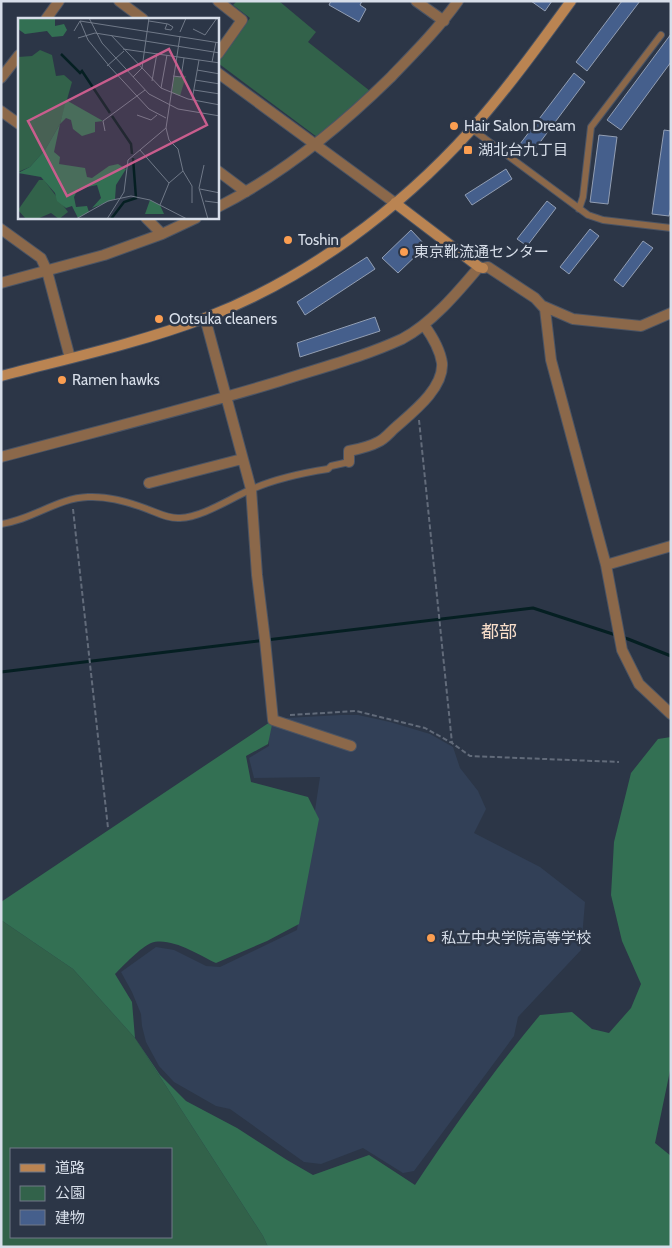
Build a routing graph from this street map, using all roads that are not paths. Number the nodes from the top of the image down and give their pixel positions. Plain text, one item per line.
1 (58, 1) edge
2 (119, 1) edge
3 (218, 1) edge
4 (416, 1) edge
5 (458, 1) edge
6 (571, 1) edge
7 (47, 18) edge
8 (142, 18) edge
9 (444, 21) junction
10 (661, 35) dead end
11 (219, 53) edge
12 (18, 56) edge
13 (219, 74) edge
14 (1, 78) edge
15 (1, 111) edge
16 (18, 123) edge
17 (472, 129) junction
18 (316, 146) junction
19 (219, 172) edge
20 (246, 192) junction
21 (395, 203) junction
22 (219, 206) edge
23 (579, 209) junction
24 (147, 219) edge
25 (194, 219) edge
26 (671, 228) edge
27 (1, 229) edge
28 (162, 234) junction
29 (481, 268) junction
30 (47, 271) junction
31 (1, 283) edge
32 (543, 306) junction
33 (671, 312) edge
34 (204, 318) junction
35 (424, 325) junction
36 (70, 358) junction
37 (1, 376) edge
38 (225, 397) junction
39 (1, 457) edge
40 (242, 459) junction
41 (349, 462) joint
42 (149, 483) dead end
43 (251, 489) junction
44 (1, 524) edge
45 (671, 546) edge
46 (606, 565) junction
47 (671, 714) edge
48 (351, 746) dead end

1 - 7 street
2 - 8 street
3 - 11 street
4 - 9 street
5 - 9 street
6 - 17 street
9 - 18 street
10 - 23 lane
12 - 14 street
13 - 18 street
15 - 16 street
17 - 21 street
17 - 23 lane
18 - 20 street
18 - 21 street
19 - 20 street
20 - 22 street
21 - 29 street
21 - 34 street
23 - 26 lane
24 - 28 street
25 - 28 street
27 - 30 street
28 - 30 street
29 - 32 street
29 - 35 street
30 - 31 street
30 - 36 street
32 - 33 street
32 - 46 street
34 - 36 street
34 - 38 street
35 - 38 street
35 - 41 street
36 - 37 street
38 - 39 street
38 - 40 street
40 - 42 street
40 - 43 street
41 - 43 lane
43 - 44 lane
43 - 48 street
45 - 46 street
46 - 47 street

